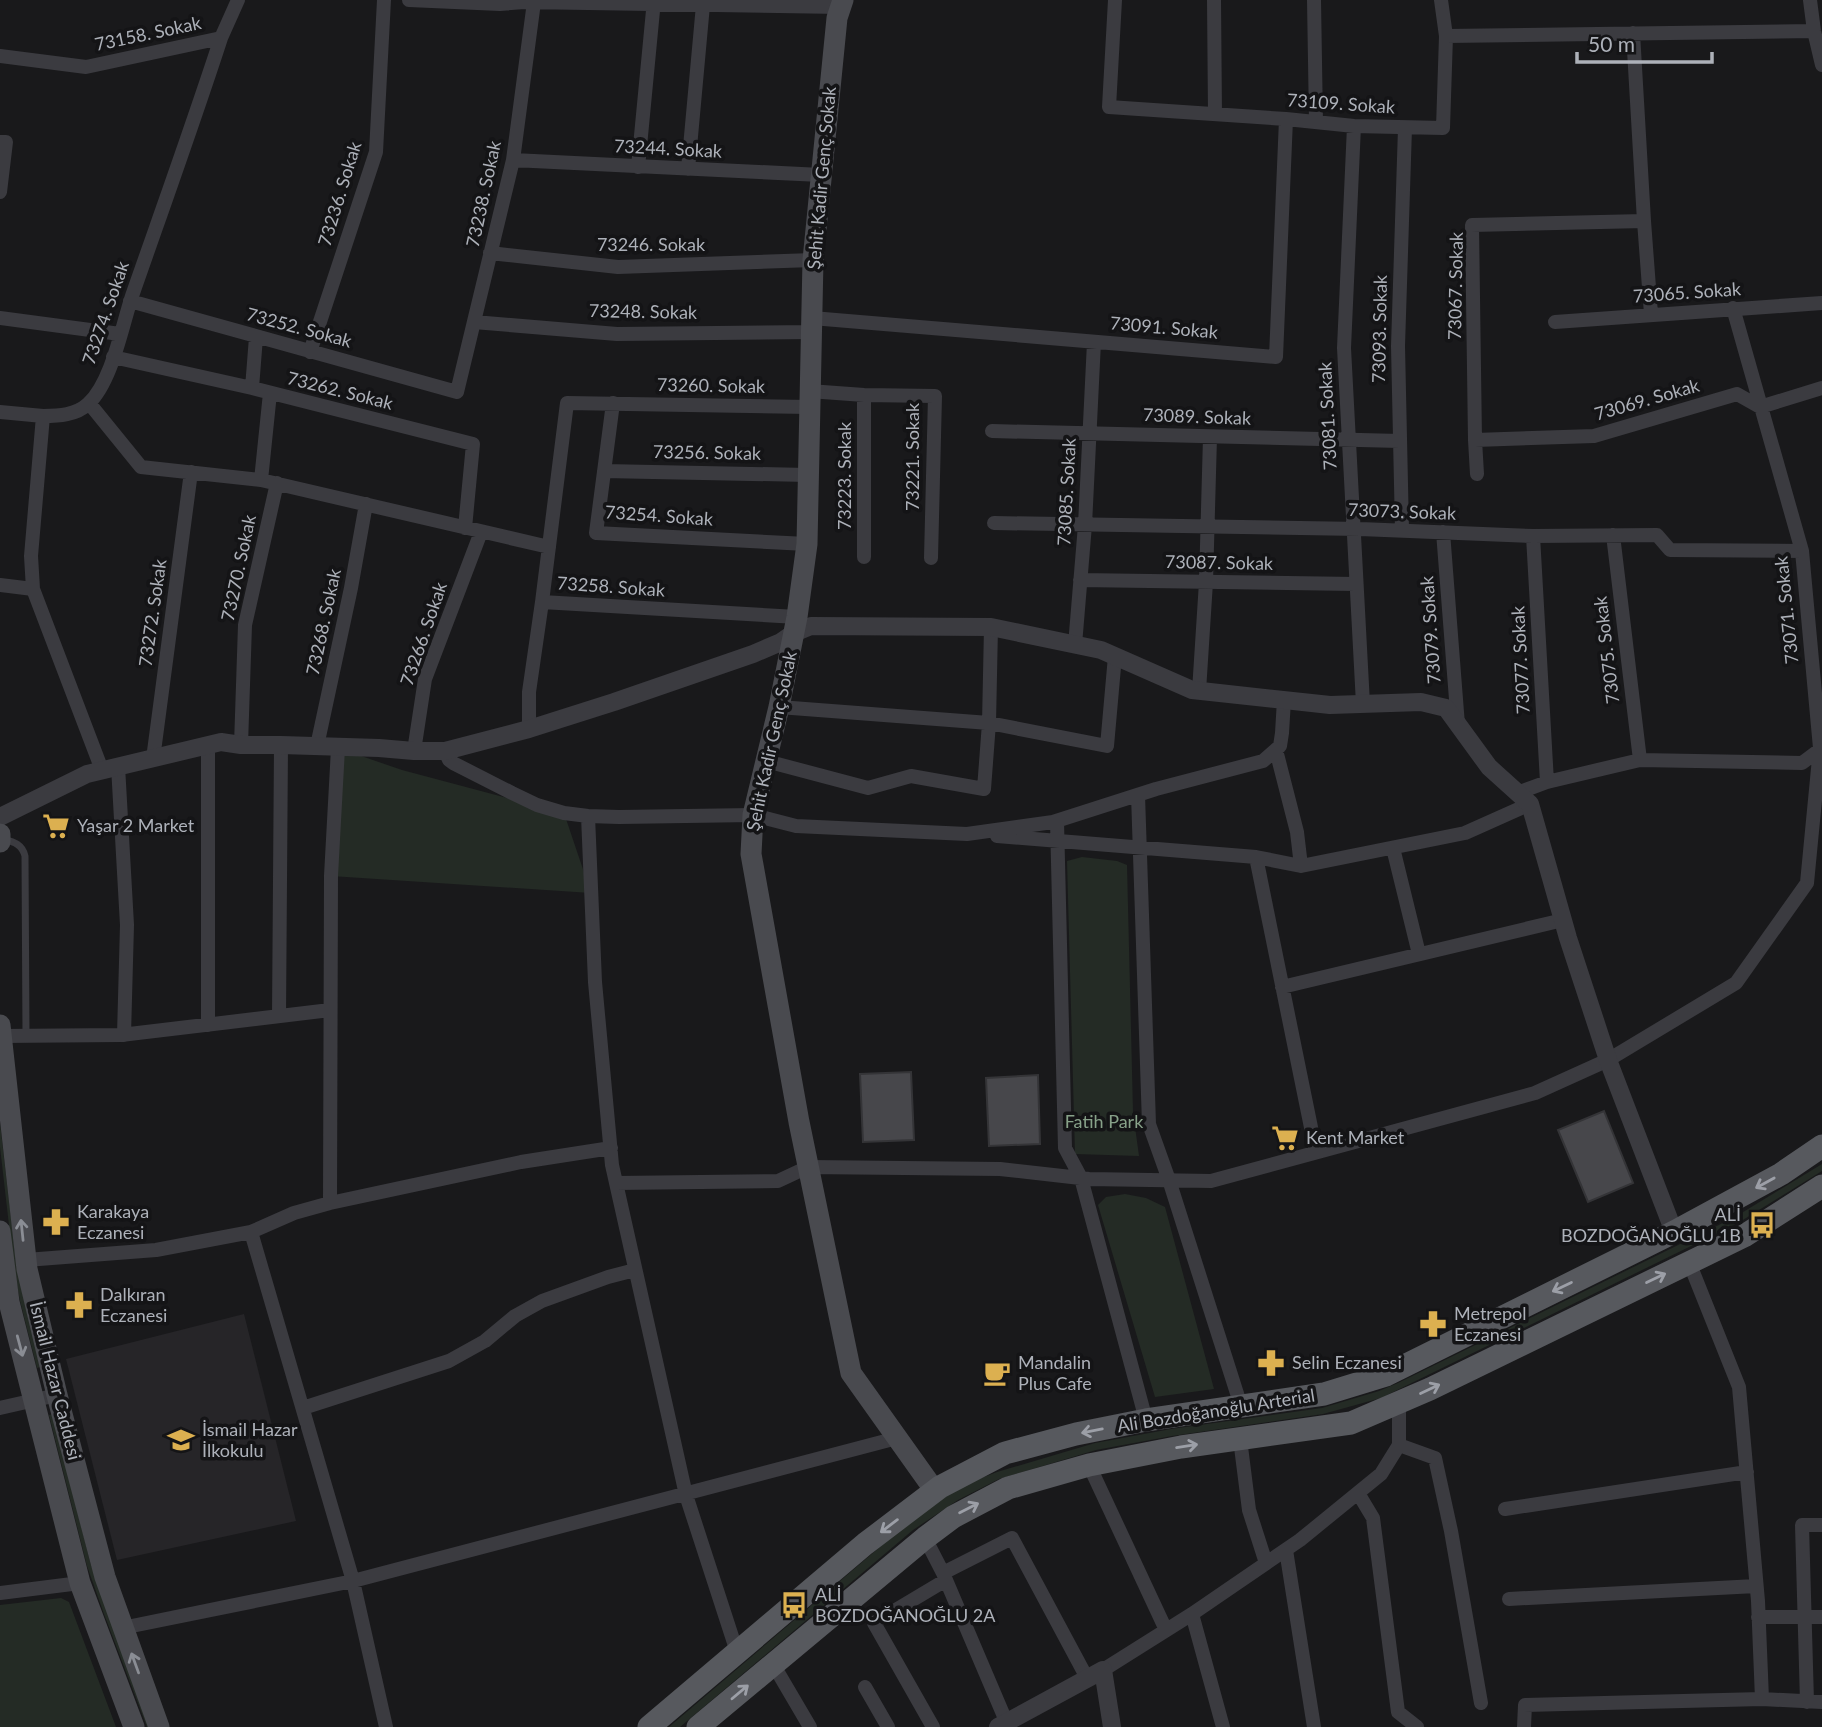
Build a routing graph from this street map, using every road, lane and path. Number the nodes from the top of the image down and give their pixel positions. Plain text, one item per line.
1 (237, 0) edge
2 (384, 0) edge
3 (409, 0) edge
4 (1115, 0) edge
5 (1214, 0) edge
6 (1314, 0) edge
7 (1441, 0) edge
8 (1810, 0) edge
9 (566, 1) edge
10 (511, 2) edge
11 (534, 2) junction
12 (653, 2) edge
13 (755, 3) edge
14 (842, 4) edge
15 (703, 5) junction
16 (1814, 31) junction
17 (1633, 33) junction
18 (1446, 36) junction
19 (222, 38) junction
20 (0, 56) edge
21 (1822, 65) edge
22 (1215, 114) junction
23 (1286, 119) junction
24 (1316, 122) junction
25 (1354, 126) junction
26 (1405, 128) junction
27 (3, 142) edge
28 (513, 160) junction
29 (638, 167) junction
30 (688, 169) junction
31 (821, 176) junction
32 (0, 192) edge
33 (1644, 221) junction
34 (490, 253) junction
35 (813, 260) junction
36 (130, 301) junction
37 (1822, 303) edge
38 (1733, 308) junction
39 (1651, 314) junction
40 (0, 318) edge
41 (474, 322) junction
42 (1555, 322) dead end
43 (812, 325) junction
44 (121, 334) junction
45 (256, 337) junction
46 (1094, 342) junction
47 (310, 352) junction
48 (113, 357) junction
49 (252, 388) junction
50 (1822, 388) edge
51 (457, 392) joint
52 (270, 393) junction
53 (864, 395) junction
54 (809, 399) junction
55 (89, 403) junction
56 (613, 403) junction
57 (1760, 407) junction
58 (0, 412) edge
59 (43, 416) junction
60 (992, 431) dead end
61 (1090, 434) junction
62 (1210, 437) junction
63 (1475, 440) junction
64 (1349, 441) junction
65 (1400, 441) junction
66 (604, 471) junction
67 (191, 472) junction
68 (1477, 474) dead end
69 (808, 475) junction
70 (261, 480) junction
71 (277, 484) junction
72 (366, 504) junction
73 (994, 523) dead end
74 (1086, 525) junction
75 (1209, 527) junction
76 (465, 528) junction
77 (1354, 529) junction
78 (1402, 530) junction
79 (481, 532) junction
80 (1443, 532) junction
81 (1613, 535) junction
82 (1533, 536) junction
83 (807, 544) junction
84 (549, 547) junction
85 (1801, 551) junction
86 (863, 557) dead end
87 (931, 558) dead end
88 (1080, 580) junction
89 (1206, 582) junction
90 (1356, 584) junction
91 (0, 585) edge
92 (33, 589) junction
93 (542, 602) junction
94 (795, 625) junction
95 (991, 627) junction
96 (1075, 645) junction
97 (1115, 656) junction
98 (1199, 691) junction
99 (1284, 700) junction
100 (1363, 704) junction
101 (779, 707) junction
102 (989, 723) junction
103 (1458, 724) junction
104 (529, 729) junction
105 (241, 745) junction
106 (281, 745) junction
107 (208, 746) junction
108 (317, 746) junction
109 (338, 748) junction
110 (1821, 748) edge
111 (1276, 750) junction
112 (414, 751) junction
113 (445, 751) junction
114 (153, 759) junction
115 (766, 761) junction
116 (1640, 761) junction
117 (110, 768) junction
118 (1547, 782) junction
119 (1138, 795) junction
120 (1523, 798) junction
121 (753, 815) junction
122 (588, 816) junction
123 (0, 817) edge
124 (1057, 821) junction
125 (0, 834) edge
126 (971, 834) junction
127 (0, 841) edge
128 (1058, 841) junction
129 (1140, 848) junction
130 (1393, 848) junction
131 (1256, 857) junction
132 (1301, 866) junction
133 (1563, 920) junction
134 (1419, 954) junction
135 (1282, 987) junction
136 (330, 1010) junction
137 (279, 1016) junction
138 (208, 1025) junction
139 (1, 1030) edge
140 (124, 1034) junction
141 (26, 1035) junction
142 (1608, 1060) junction
143 (1822, 1146) edge
144 (611, 1148) junction
145 (1316, 1152) junction
146 (808, 1167) junction
147 (1082, 1178) junction
148 (1169, 1180) junction
149 (616, 1183) junction
150 (1822, 1186) edge
151 (330, 1203) junction
152 (0, 1231) edge
153 (251, 1232) junction
154 (1674, 1232) junction
155 (26, 1260) junction
156 (1689, 1262) junction
157 (635, 1270) junction
158 (57, 1395) junction
159 (34, 1400) junction
160 (1399, 1402) junction
161 (1241, 1406) junction
162 (0, 1408) edge
163 (303, 1409) junction
164 (1146, 1420) junction
165 (897, 1438) junction
166 (1240, 1439) junction
167 (1399, 1446) junction
168 (1089, 1465) junction
169 (1747, 1472) junction
170 (935, 1491) junction
171 (1358, 1493) junction
172 (686, 1495) junction
173 (1505, 1509) dead end
174 (1822, 1525) edge
175 (925, 1538) junction
176 (1286, 1549) junction
177 (1266, 1563) junction
178 (944, 1577) junction
179 (353, 1581) junction
180 (80, 1583) junction
181 (1756, 1586) junction
182 (0, 1594) edge
183 (1509, 1599) dead end
184 (1192, 1614) junction
185 (1758, 1617) junction
186 (1805, 1617) junction
187 (1822, 1617) edge
188 (122, 1628) junction
189 (1166, 1630) junction
190 (737, 1652) junction
191 (773, 1664) junction
192 (1095, 1674) junction
193 (865, 1687) dead end
194 (1762, 1699) junction
195 (1807, 1702) junction
196 (1822, 1702) edge
197 (1481, 1703) dead end
198 (1002, 1724) edge
199 (805, 1725) edge
200 (134, 1727) edge
201 (159, 1727) edge
202 (386, 1727) edge
203 (649, 1727) edge
204 (698, 1727) edge
205 (888, 1727) edge
206 (933, 1727) edge
207 (1112, 1727) edge
208 (1223, 1727) edge
209 (1314, 1727) edge
210 (1417, 1727) edge
211 (1524, 1727) edge

1 - 19 street, 73274. Sokak
2 - 47 street, 73236. Sokak
3 - 10 street
4 - 22 street, 73109. Sokak
5 - 22 street
6 - 24 street
7 - 18 street, 73109. Sokak
8 - 16 street
9 - 11 street
9 - 12 street
10 - 11 street
11 - 28 street, 73238. Sokak
12 - 15 street
12 - 29 street
13 - 14 street
13 - 15 street
14 - 31 main road, Şehit Kadir Genç Sokak
15 - 30 street
16 - 17 street
16 - 21 street
17 - 18 street
17 - 33 street
18 - 26 street, 73109. Sokak
19 - 20 street, 73158. Sokak
19 - 36 street, 73274. Sokak
22 - 23 street, 73109. Sokak
23 - 24 street, 73109. Sokak
23 - 46 street, 73091. Sokak
24 - 25 street, 73109. Sokak
25 - 26 street, 73109. Sokak
25 - 64 street, 73081. Sokak
26 - 65 street, 73093. Sokak
27 - 32 street
28 - 29 street, 73244. Sokak
28 - 34 street, 73238. Sokak
29 - 30 street, 73244. Sokak
30 - 31 street, 73244. Sokak
31 - 35 main road, Şehit Kadir Genç Sokak
33 - 39 street
33 - 63 street, 73067. Sokak
34 - 35 street, 73246. Sokak
34 - 41 street, 73238. Sokak
35 - 43 main road, Şehit Kadir Genç Sokak
36 - 44 street, 73274. Sokak
36 - 45 street, 73252. Sokak
37 - 38 street, 73065. Sokak
38 - 39 street, 73065. Sokak
38 - 57 street, 73071. Sokak
39 - 42 street, 73065. Sokak
40 - 44 street
41 - 43 street, 73248. Sokak
41 - 51 street, 73238. Sokak
43 - 46 street, 73091. Sokak
43 - 54 main road, Şehit Kadir Genç Sokak
44 - 48 street, 73274. Sokak
45 - 47 street, 73252. Sokak
45 - 49 street
46 - 61 street, 73085. Sokak
47 - 51 street, 73252. Sokak
48 - 49 street, 73262. Sokak
48 - 55 street, 73274. Sokak
49 - 52 street, 73262. Sokak
50 - 57 street
52 - 70 street
52 - 76 street, 73262. Sokak
53 - 54 street, 73221. Sokak
53 - 86 street, 73223. Sokak
53 - 87 street, 73221. Sokak
54 - 56 street, 73260. Sokak
54 - 69 main road, Şehit Kadir Genç Sokak
55 - 59 street
55 - 67 street
56 - 66 street, 73254. Sokak
56 - 84 street, 73258. Sokak
57 - 63 street, 73069. Sokak
57 - 85 street, 73071. Sokak
58 - 59 street
59 - 92 street
60 - 61 street, 73089. Sokak
61 - 62 street, 73089. Sokak
61 - 74 street, 73085. Sokak
62 - 64 street, 73089. Sokak
62 - 75 street
63 - 68 street, 73067. Sokak
64 - 65 street, 73089. Sokak
64 - 77 street, 73081. Sokak
65 - 78 street, 73093. Sokak
66 - 69 street, 73256. Sokak
66 - 83 street, 73254. Sokak
67 - 70 street
67 - 114 street, 73272. Sokak
69 - 83 main road, Şehit Kadir Genç Sokak
70 - 71 street
71 - 72 street
71 - 105 street, 73270. Sokak
72 - 76 street
72 - 108 street, 73268. Sokak
73 - 74 street, 73073. Sokak
74 - 75 street, 73073. Sokak
74 - 88 street, 73085. Sokak
75 - 77 street, 73073. Sokak
75 - 89 street
76 - 79 street
77 - 78 street, 73073. Sokak
77 - 90 street, 73081. Sokak
78 - 80 street, 73073. Sokak
79 - 84 street
79 - 112 street, 73266. Sokak
80 - 82 street, 73073. Sokak
80 - 103 street, 73079. Sokak
81 - 82 street, 73073. Sokak
81 - 85 street, 73073. Sokak
81 - 116 street, 73075. Sokak
82 - 118 street, 73077. Sokak
83 - 94 main road, Şehit Kadir Genç Sokak
84 - 93 street, 73258. Sokak
85 - 110 street, 73071. Sokak
88 - 89 street, 73087. Sokak
88 - 96 street, 73085. Sokak
89 - 90 street, 73087. Sokak
89 - 98 street
90 - 100 street, 73081. Sokak
91 - 92 street
92 - 117 street
93 - 94 street, 73258. Sokak
93 - 104 street
94 - 95 street
94 - 101 main road, Şehit Kadir Genç Sokak
94 - 104 street
95 - 96 street
95 - 102 street
96 - 97 street
97 - 98 street
97 - 102 street
98 - 99 street
99 - 100 street
99 - 111 street
100 - 103 street
101 - 102 street
101 - 115 main road, Şehit Kadir Genç Sokak
102 - 115 street
103 - 120 street
104 - 113 street
105 - 106 street
105 - 107 street
106 - 108 street
106 - 137 street
107 - 114 street
107 - 138 street
108 - 109 street
109 - 112 street
109 - 136 street
110 - 116 street
110 - 142 street, 73071. Sokak
111 - 119 street
111 - 132 street
112 - 113 street
113 - 122 street
114 - 117 street
115 - 121 main road, Şehit Kadir Genç Sokak
116 - 118 street
117 - 123 street
117 - 140 street
118 - 120 street
119 - 124 street
119 - 129 street
120 - 130 street
120 - 133 street
121 - 122 street
121 - 126 street
121 - 146 main road, Şehit Kadir Genç Sokak
122 - 144 street
124 - 126 street
124 - 128 street
125 - 127 main road
126 - 128 street
127 - 141 lane
128 - 129 street
128 - 147 street
129 - 131 street
129 - 148 street
130 - 132 street
130 - 134 street
131 - 132 street
131 - 135 street
133 - 134 street
133 - 142 street
134 - 135 street
135 - 145 street
136 - 137 street
136 - 151 street
137 - 138 street
138 - 140 street
139 - 141 street
155 -> 139 main road, İsmail Hazar Caddesi
140 - 141 street
142 - 145 street, 73071. Sokak
142 - 154 street
143 -> 154 main road, Ali Bozdoğanoğlu Arterial
144 - 149 street
144 - 151 street
145 - 148 street, 73071. Sokak
146 - 147 street, 73071. Sokak
146 - 149 street
146 - 165 main road, Şehit Kadir Genç Sokak
147 - 148 street, 73071. Sokak
147 - 164 street
148 - 161 street
149 - 157 street
150 - 156 main road, Ali Bozdoğanoğlu Arterial
151 - 153 street
152 -> 159 main road, İsmail Hazar Caddesi
153 - 155 street
153 - 163 street
154 -> 161 main road, Ali Bozdoğanoğlu Arterial
155 - 158 main road, İsmail Hazar Caddesi
160 -> 156 main road, Ali Bozdoğanoğlu Arterial
156 - 169 street
157 - 163 street
157 - 172 street
158 - 159 street
158 - 188 main road, İsmail Hazar Caddesi
159 - 162 street
159 - 180 main road, İsmail Hazar Caddesi
160 - 166 main road, Ali Bozdoğanoğlu Arterial
160 - 167 street
161 - 164 main road, Ali Bozdoğanoğlu Arterial
163 - 179 street
164 -> 170 main road, Ali Bozdoğanoğlu Arterial
165 - 170 main road, Şehit Kadir Genç Sokak
165 - 172 street
168 -> 166 main road, Ali Bozdoğanoğlu Arterial
166 - 177 street
167 - 171 street
167 - 197 street
175 -> 168 main road, Ali Bozdoğanoğlu Arterial
168 - 189 street
169 - 173 street
169 - 181 street
170 -> 190 main road, Ali Bozdoğanoğlu Arterial
171 - 176 street
171 - 210 street
172 - 179 street
172 - 190 street
174 - 186 street
175 - 178 street
175 - 191 main road, Ali Bozdoğanoğlu Arterial
176 - 177 street
176 - 209 street
177 - 184 street
178 - 192 street
178 - 198 street
178 - 206 street
179 - 188 street
179 - 202 street
180 - 182 street
180 - 200 main road, İsmail Hazar Caddesi
181 - 183 street
181 - 185 street
184 - 189 street
184 - 208 street
185 - 186 street
185 - 194 street
186 - 187 street
186 - 195 street
201 -> 188 main road, İsmail Hazar Caddesi
189 - 192 street
190 - 203 main road, Ali Bozdoğanoğlu Arterial
191 - 199 street
204 -> 191 main road, Ali Bozdoğanoğlu Arterial
192 - 198 street
192 - 207 street
193 - 205 street
194 - 195 street
194 - 211 street
195 - 196 street

